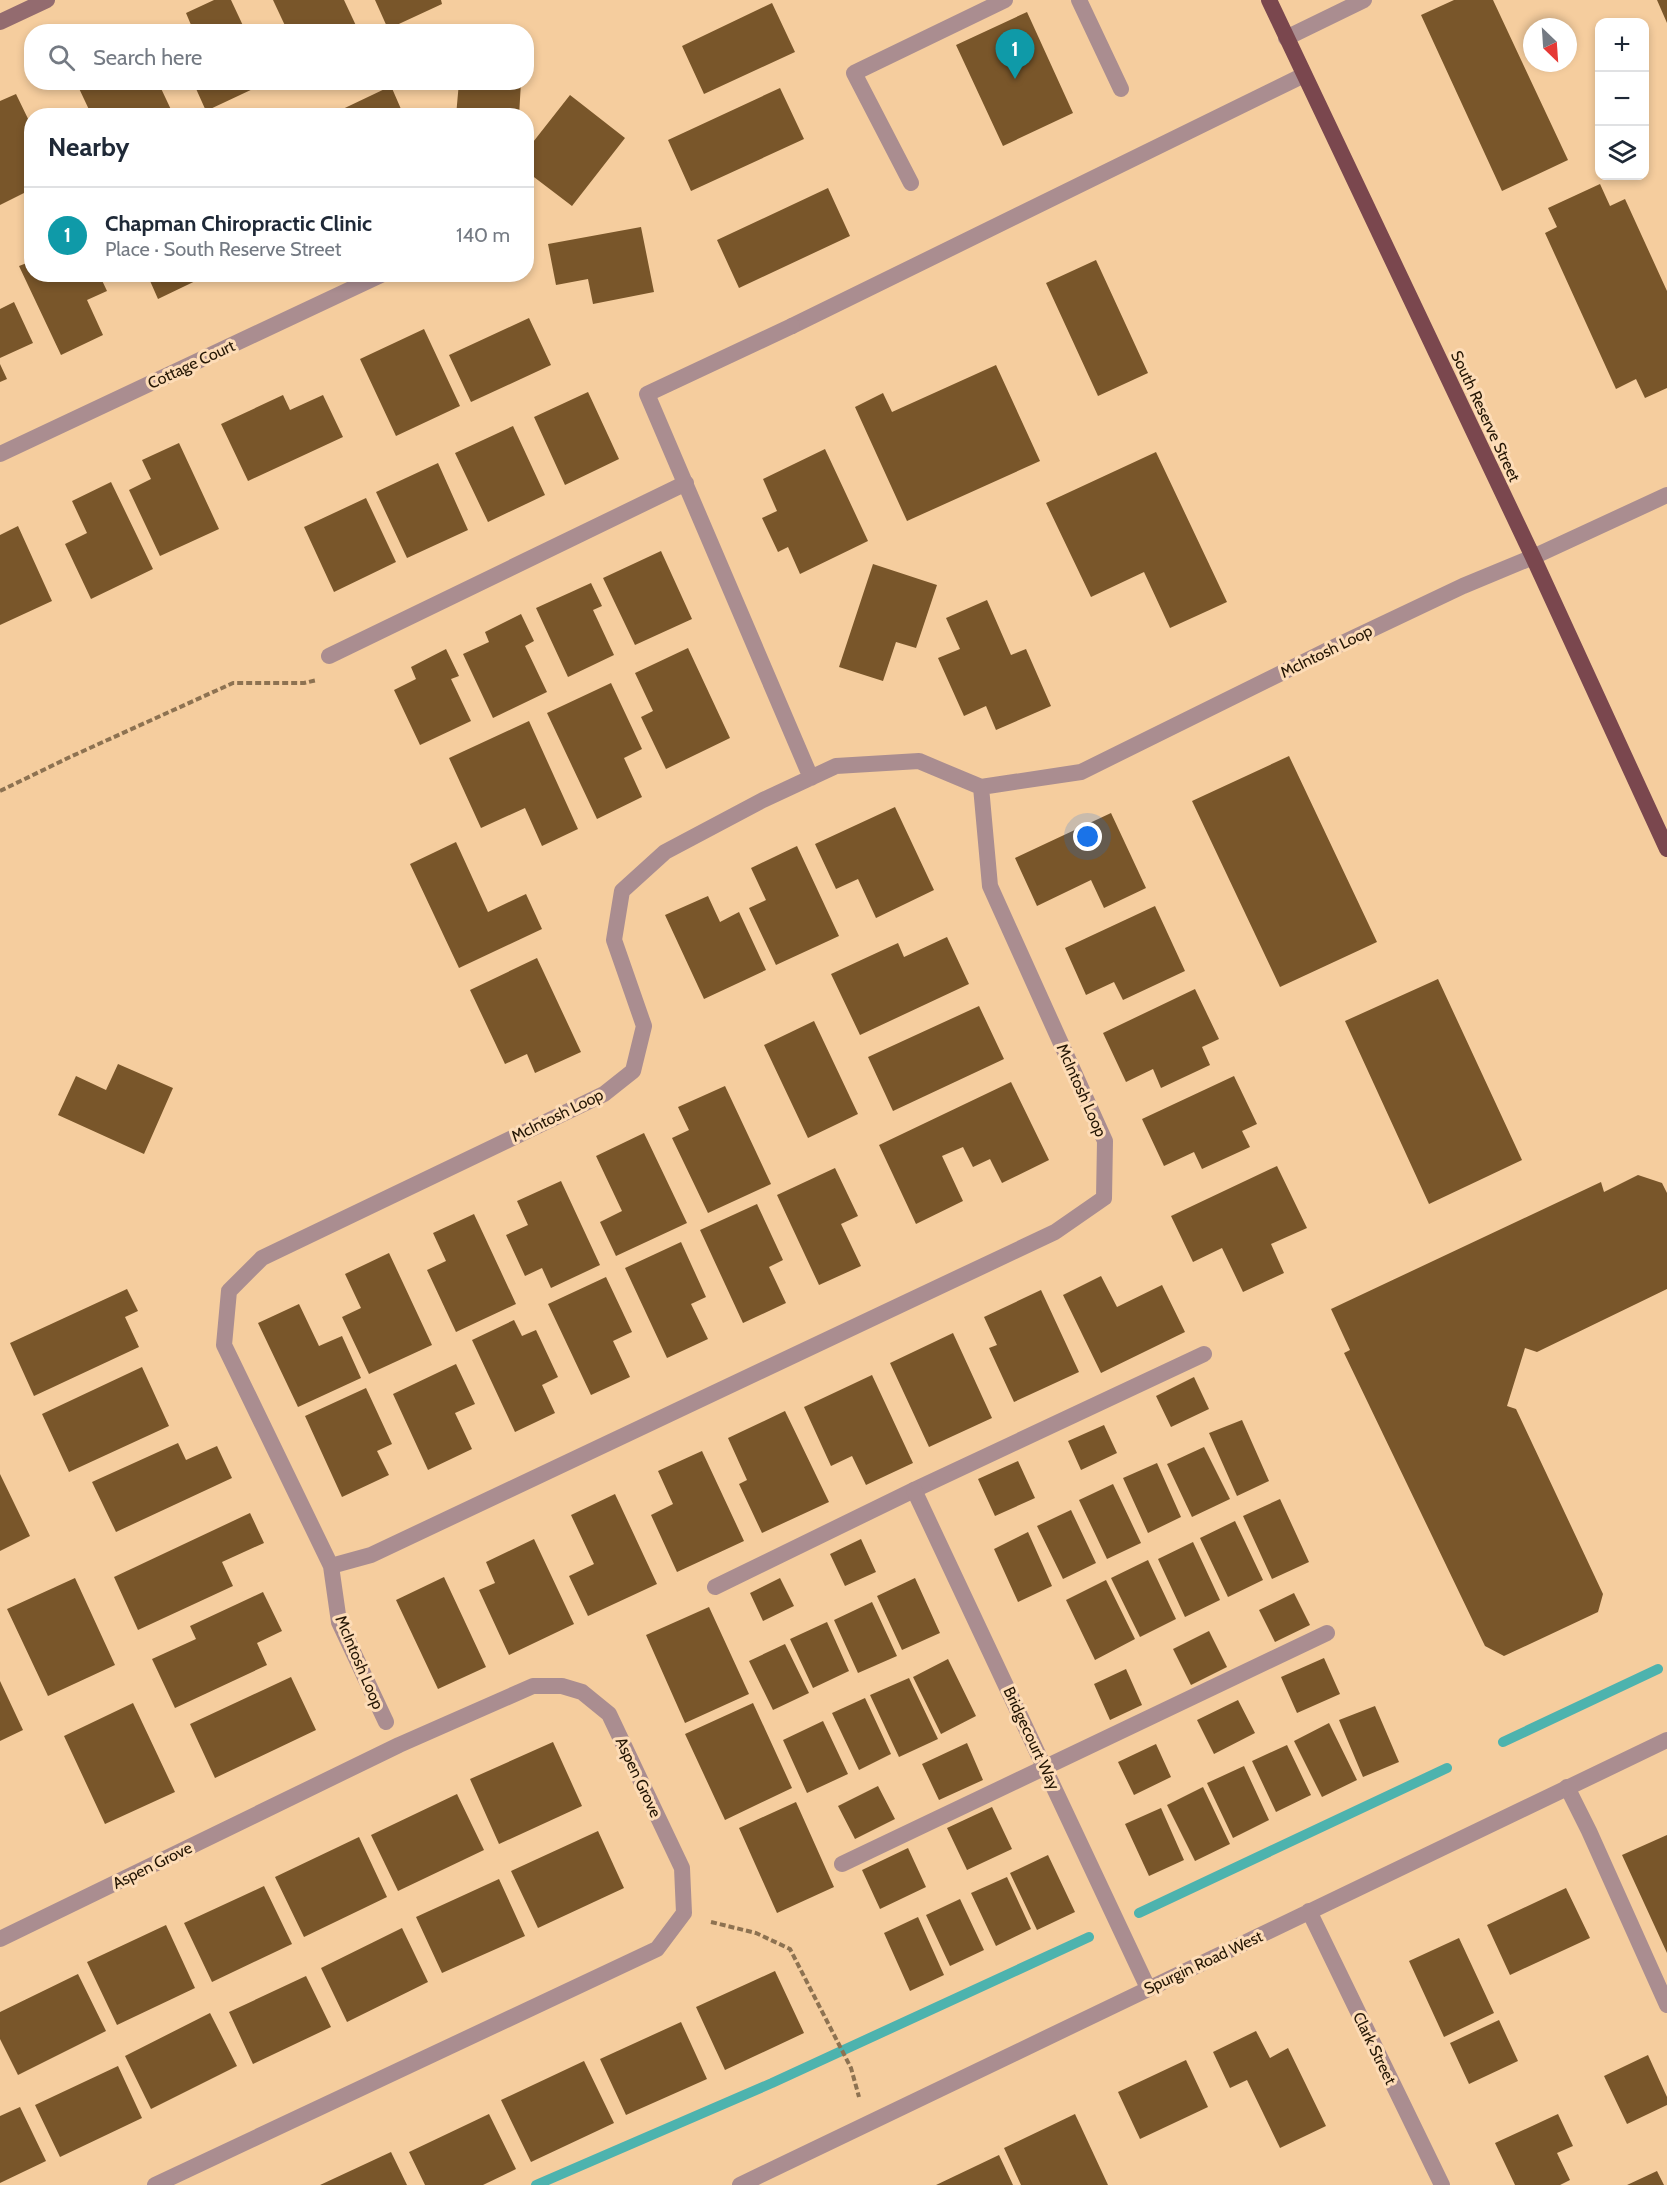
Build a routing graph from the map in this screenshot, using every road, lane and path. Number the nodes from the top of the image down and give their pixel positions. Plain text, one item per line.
1 (47, 0) edge
2 (1005, 0) edge
3 (1079, 0) edge
4 (1269, 0) edge
5 (1364, 0) edge
6 (0, 22) edge
7 (1286, 38) junction
8 (1304, 75) junction
9 (1121, 89) dead end
10 (912, 183) dead end
11 (366, 282) edge
12 (0, 454) edge
13 (686, 483) junction
14 (1667, 495) edge
15 (1533, 557) junction
16 (329, 656) joint
17 (811, 778) junction
18 (981, 787) junction
19 (0, 791) edge
20 (1667, 849) edge
21 (1204, 1354) dead end
22 (914, 1490) junction
23 (331, 1566) junction
24 (716, 1587) dead end
25 (1327, 1633) dead end
26 (386, 1722) dead end
27 (1667, 1740) edge
28 (1046, 1768) junction
29 (1567, 1787) junction
30 (842, 1864) dead end
31 (1309, 1911) junction
32 (711, 1922) dead end
33 (0, 1939) edge
34 (1148, 1988) junction
35 (1667, 2005) edge
36 (851, 2068) dead end
37 (155, 2185) edge
38 (740, 2185) edge
39 (1442, 2185) edge

1 - 6 main road
2 - 10 street
3 - 9 street
4 - 7 highway, South Reserve Street
5 - 7 street
7 - 8 highway, South Reserve Street
8 - 13 street
8 - 15 highway, South Reserve Street
11 - 12 street, Cottage Court
13 - 16 street
13 - 17 street
14 - 15 street, McIntosh Loop
15 - 18 street, McIntosh Loop
15 - 20 highway, South Reserve Street
16 - 19 path
17 - 18 street, McIntosh Loop
17 - 23 street, McIntosh Loop
18 - 23 street, McIntosh Loop
21 - 22 street
22 - 24 street
22 - 28 street, Bridgecourt Way
23 - 26 street, McIntosh Loop
25 - 28 street
27 - 29 street, Spurgin Road West
28 - 30 street
28 - 34 street, Bridgecourt Way
29 - 31 street, Spurgin Road West
29 - 35 street
31 - 34 street, Spurgin Road West
31 - 39 street, Clark Street
32 - 36 path
33 - 37 street, Aspen Grove
34 - 38 street, Spurgin Road West

